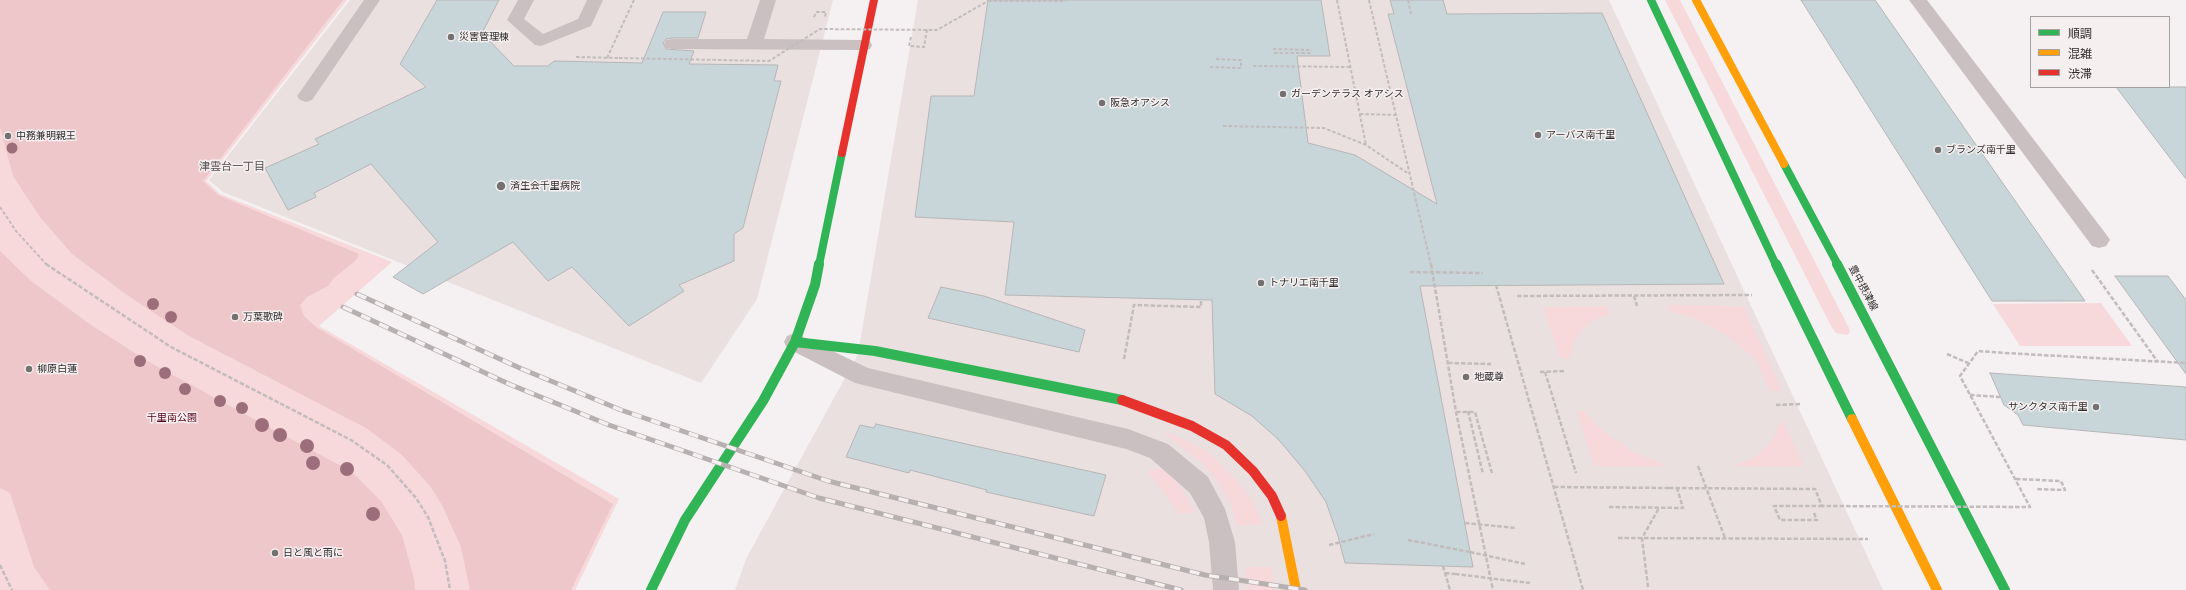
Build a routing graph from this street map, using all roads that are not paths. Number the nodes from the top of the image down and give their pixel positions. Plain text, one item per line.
1 (372, 0) edge
2 (526, 0) edge
3 (595, 0) edge
4 (768, 0) edge
5 (874, 0) edge
6 (1652, 0) edge
7 (1696, 0) edge
8 (1918, 0) edge
9 (672, 44) dead end
10 (754, 44) junction
11 (864, 45) junction
12 (306, 96) dead end
13 (2099, 240) dead end
14 (795, 342) junction
15 (651, 590) edge
16 (1226, 590) edge
17 (1296, 590) edge
18 (1937, 590) edge
19 (2005, 590) edge

1 - 12 lane
2 - 3 lane
4 - 10 lane
5 - 11 main road
6 - 18 main road
7 - 19 main road, 豊中摂津線
8 - 13 street
9 - 10 lane
10 - 11 lane
11 - 14 main road
14 - 15 main road
14 - 16 street
14 - 17 main road

